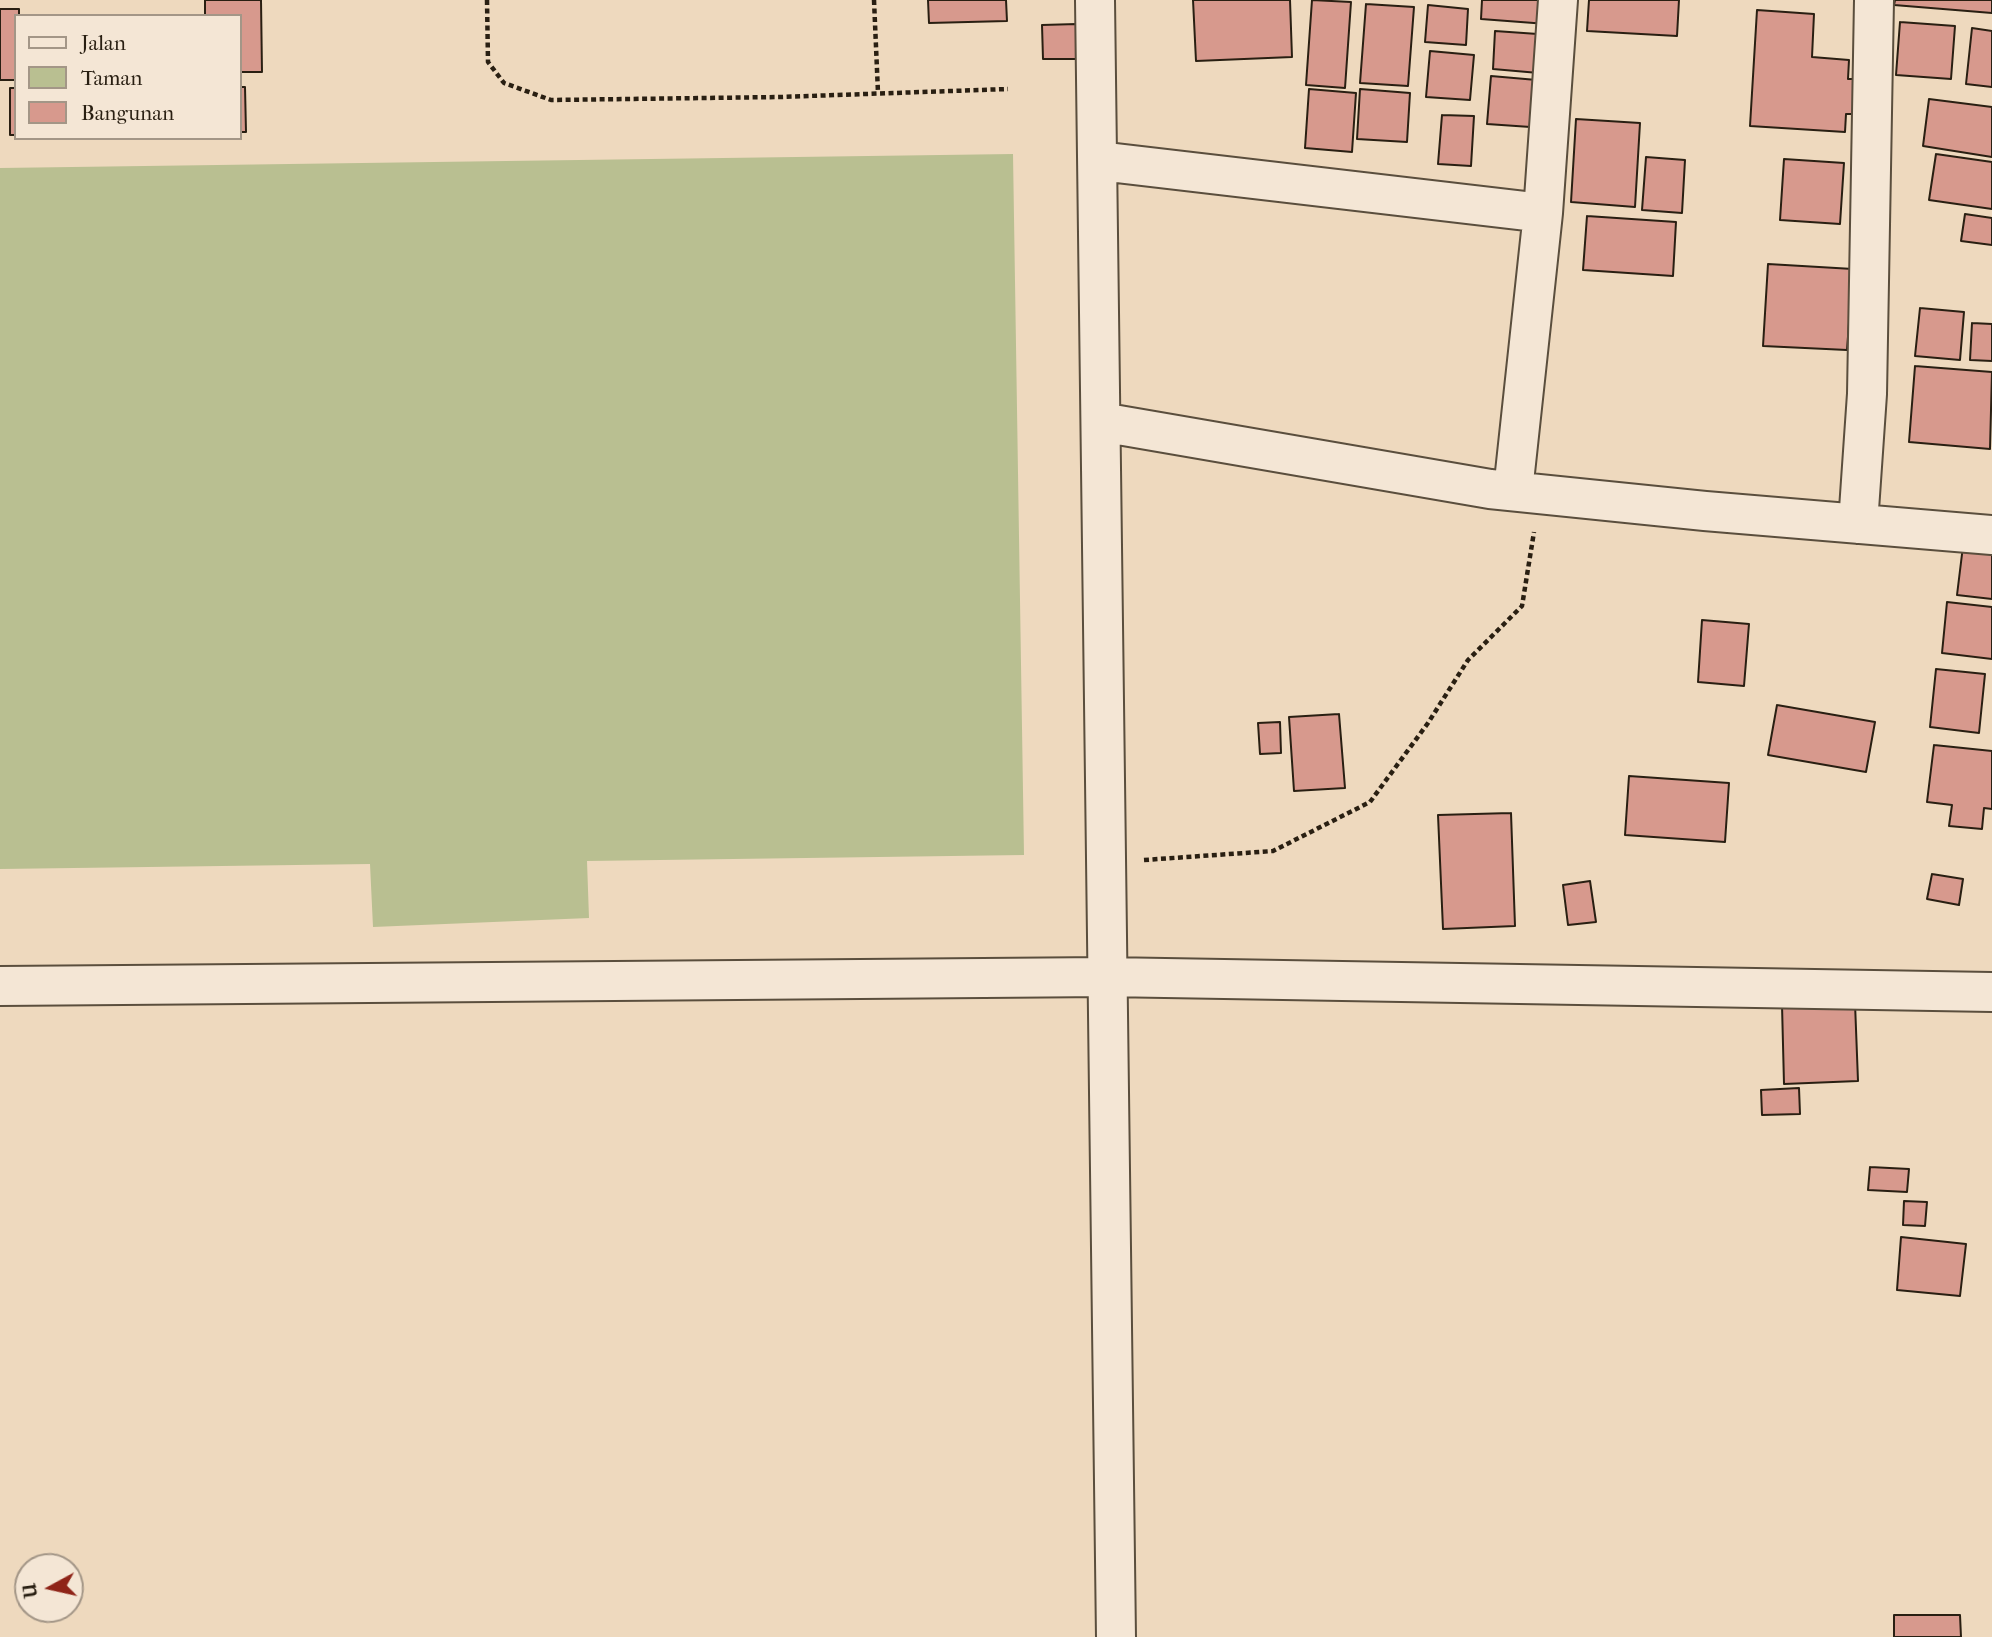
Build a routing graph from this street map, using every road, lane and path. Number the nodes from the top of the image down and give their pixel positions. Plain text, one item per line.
1 (487, 0) edge
2 (874, 0) edge
3 (1095, 0) edge
4 (1558, 0) edge
5 (1874, 0) edge
6 (1009, 89) dead end
7 (878, 93) junction
8 (1099, 161) junction
9 (1543, 213) junction
10 (1101, 422) junction
11 (1527, 493) junction
12 (1858, 524) junction
13 (1992, 535) edge
14 (1105, 863) junction
15 (1106, 977) junction
16 (0, 986) edge
17 (1992, 992) edge
18 (1116, 1637) edge

1 - 7 path
2 - 7 path
3 - 8 street
4 - 9 street
5 - 12 street
6 - 7 path
8 - 9 street
8 - 10 street
9 - 11 street
10 - 11 street
10 - 14 street
11 - 12 street
11 - 14 path
12 - 13 street
14 - 15 street
15 - 16 street
15 - 17 street
15 - 18 street

